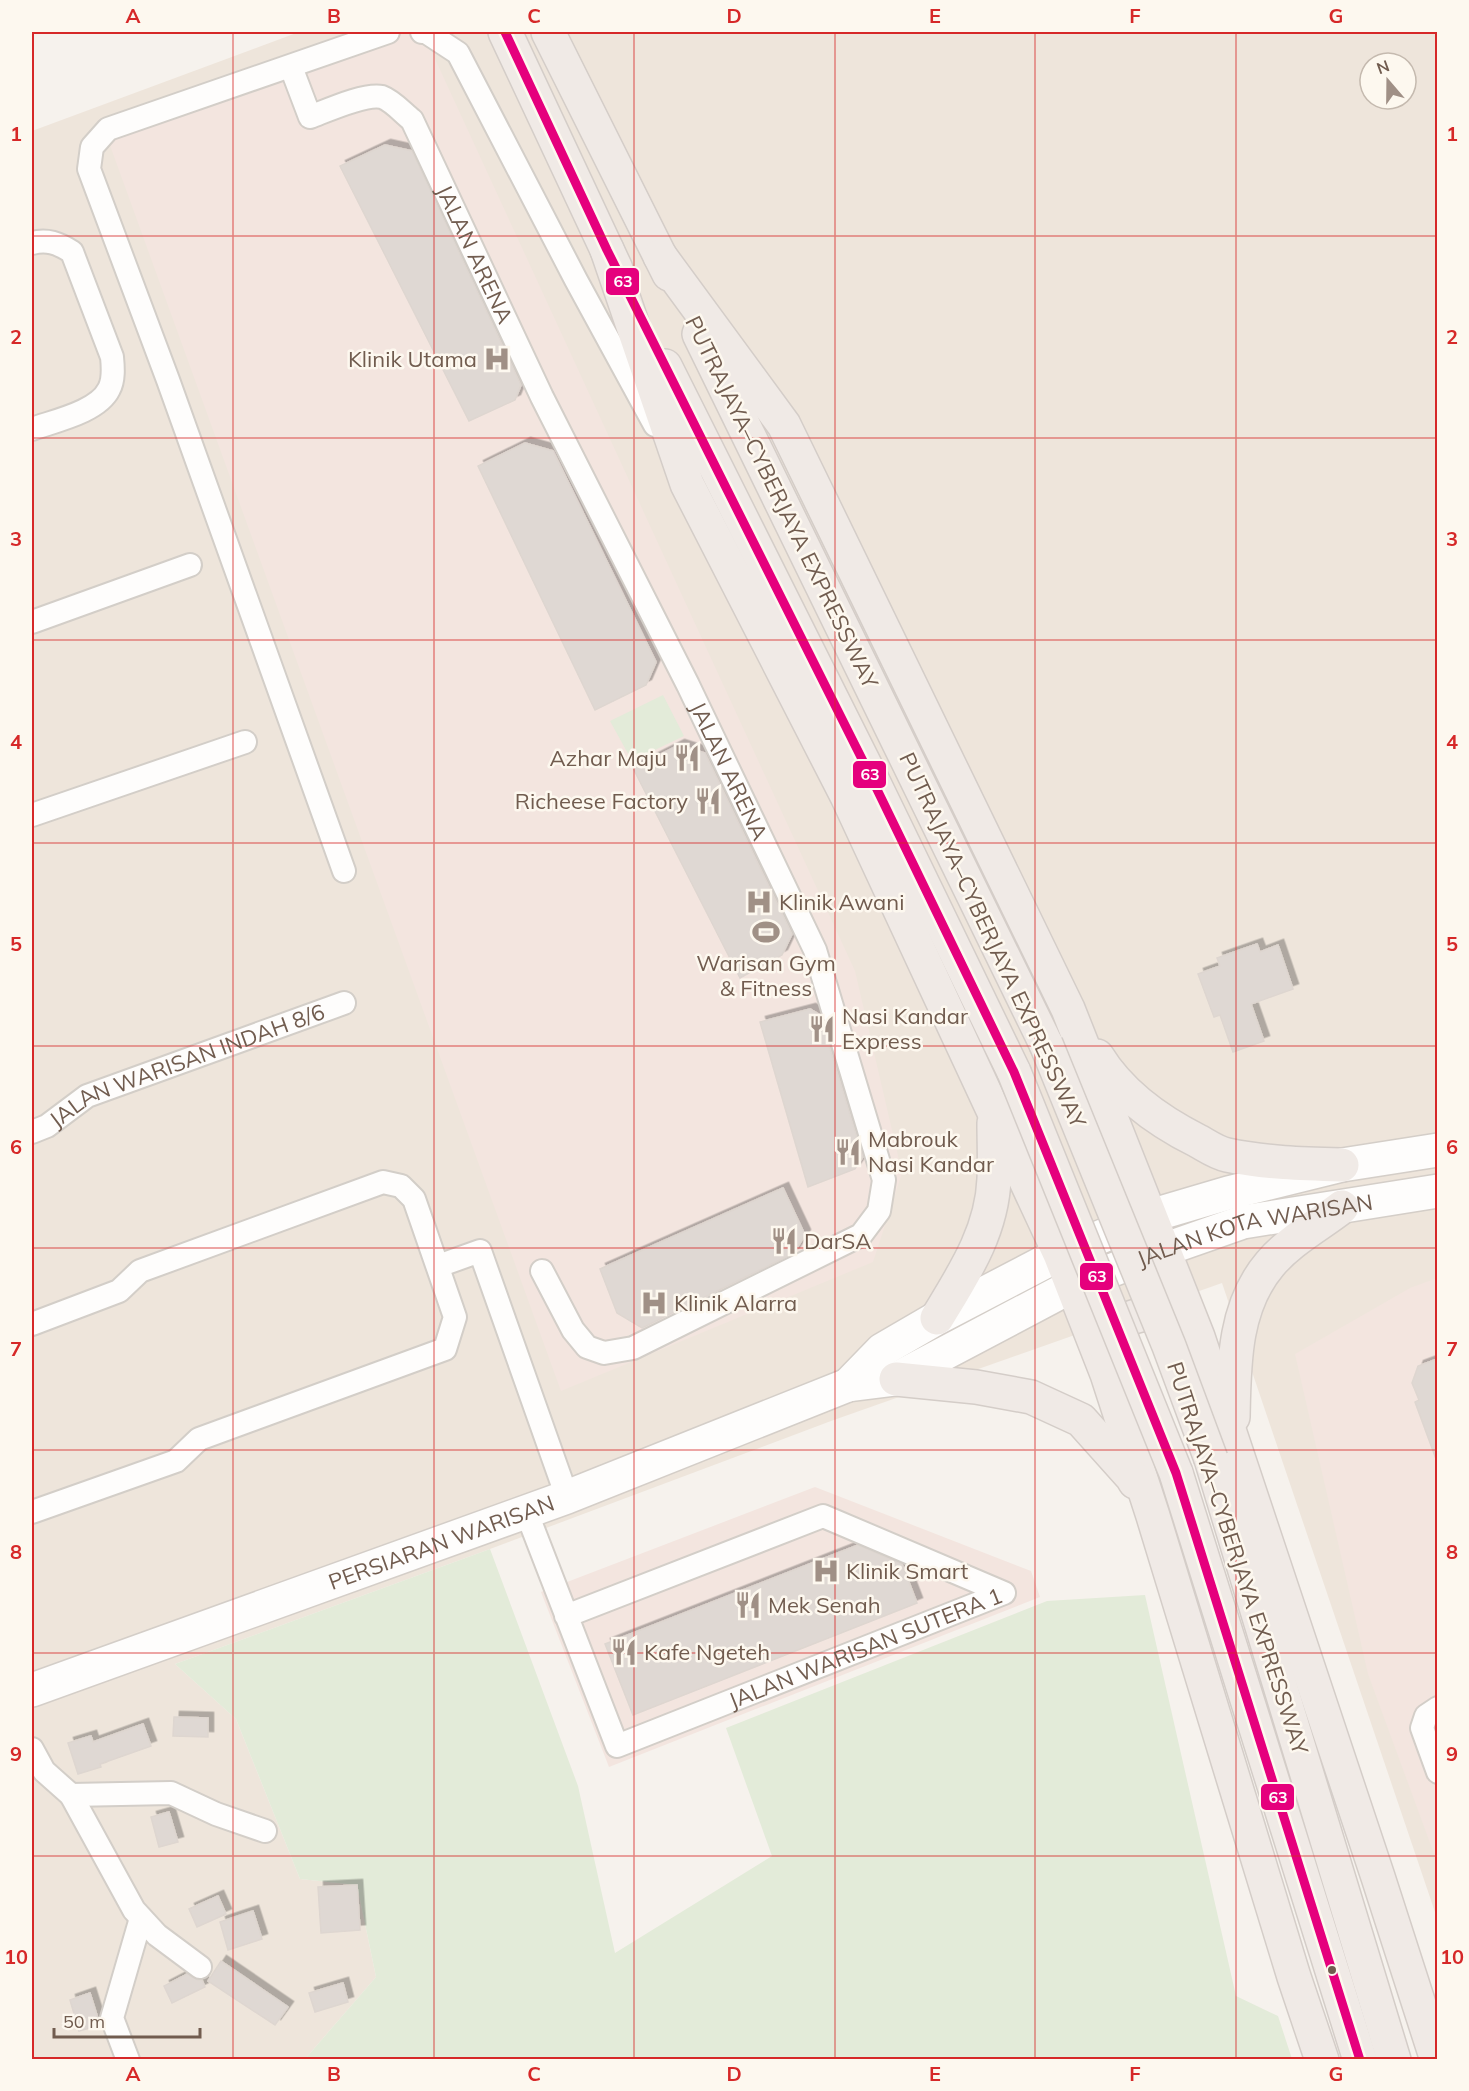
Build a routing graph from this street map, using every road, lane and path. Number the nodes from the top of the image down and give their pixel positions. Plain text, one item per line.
1 (388, 32) edge
2 (422, 32) edge
3 (505, 32) edge
4 (548, 32) edge
5 (291, 66) junction
6 (32, 243) edge
7 (607, 250) junction
8 (660, 256) junction
9 (32, 429) edge
10 (687, 484) junction
11 (190, 565) dead end
12 (32, 622) edge
13 (245, 742) dead end
14 (32, 815) edge
15 (344, 872) dead end
16 (344, 1003) dead end
17 (1068, 1009) junction
18 (994, 1115) junction
19 (1111, 1116) junction
20 (32, 1132) edge
21 (1437, 1150) edge
22 (1016, 1159) junction
23 (1342, 1165) junction
24 (1437, 1191) edge
25 (1342, 1207) junction
26 (1150, 1216) junction
27 (1163, 1250) junction
28 (1060, 1254) junction
29 (438, 1266) junction
30 (542, 1271) dead end
31 (1072, 1286) junction
32 (937, 1318) junction
33 (32, 1324) edge
34 (1198, 1337) junction
35 (1107, 1374) junction
36 (896, 1379) junction
37 (848, 1385) junction
38 (1222, 1450) junction
39 (567, 1497) junction
40 (526, 1511) junction
41 (32, 1512) edge
42 (1153, 1516) junction
43 (566, 1616) junction
44 (32, 1690) edge
45 (1437, 1708) edge
46 (32, 1749) edge
47 (1437, 1772) edge
48 (71, 1795) junction
49 (265, 1831) dead end
50 (141, 1918) junction
51 (200, 1967) dead end
52 (128, 2060) edge
53 (1322, 2060) edge
54 (1360, 2060) edge
55 (1394, 2060) edge
56 (1437, 2060) edge

1 - 5 street
2 - 10 street
3 - 7 highway, PUTRAJAYA–CYBERJAYA EXPRESSWAY
4 - 8 highway, PUTRAJAYA–CYBERJAYA EXPRESSWAY
5 - 15 street
5 - 30 street, JALAN ARENA
6 - 9 street
7 - 10 highway
7 - 54 highway, PUTRAJAYA–CYBERJAYA EXPRESSWAY, bridge
8 - 17 highway
8 - 38 highway, PUTRAJAYA–CYBERJAYA EXPRESSWAY, bridge
10 - 18 highway
11 - 12 street
13 - 14 street
16 - 20 street, JALAN WARISAN INDAH 8/6
17 - 19 highway
17 - 23 highway
18 - 22 highway
18 - 32 highway
19 - 22 highway
19 - 26 highway
21 - 23 street, JALAN KOTA WARISAN
22 - 28 highway
23 - 26 street, JALAN KOTA WARISAN
24 - 25 street, JALAN KOTA WARISAN
25 - 27 street, JALAN KOTA WARISAN
25 - 38 highway
26 - 27 highway
26 - 28 street, JALAN KOTA WARISAN
27 - 31 street, JALAN KOTA WARISAN
27 - 34 highway
28 - 31 highway
28 - 32 street, JALAN KOTA WARISAN
29 - 33 street
29 - 39 street
29 - 41 street
31 - 35 highway
31 - 36 street, JALAN KOTA WARISAN
32 - 37 street, JALAN KOTA WARISAN
34 - 35 highway
34 - 38 highway
35 - 42 highway
36 - 37 street, JALAN KOTA WARISAN
36 - 42 highway
37 - 39 street, PERSIARAN WARISAN
38 - 55 highway, PUTRAJAYA–CYBERJAYA EXPRESSWAY
38 - 56 highway
39 - 40 street, PERSIARAN WARISAN
40 - 43 street, JALAN WARISAN SUTERA 1
40 - 44 street, PERSIARAN WARISAN
42 - 53 highway
43 - 43 street, JALAN WARISAN SUTERA 1
45 - 47 street
46 - 48 street
48 - 49 street
48 - 50 street
50 - 51 street
50 - 52 street

